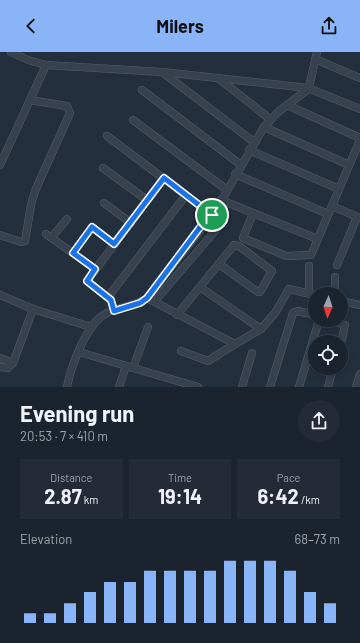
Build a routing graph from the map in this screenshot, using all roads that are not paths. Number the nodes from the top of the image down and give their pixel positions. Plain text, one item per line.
1 (11, 52) edge
2 (316, 56) edge
3 (46, 65) junction
4 (162, 72) junction
5 (217, 78) junction
6 (360, 78) edge
7 (308, 88) junction
8 (142, 90) dead end
9 (30, 100) junction
10 (287, 106) junction
11 (360, 109) edge
12 (270, 119) junction
13 (132, 120) dead end
14 (264, 127) junction
15 (107, 136) dead end
16 (360, 139) edge
17 (254, 142) junction
18 (249, 150) junction
19 (0, 165) edge
20 (241, 165) junction
21 (350, 165) junction
22 (103, 168) dead end
23 (235, 174) junction
24 (164, 178) junction
25 (339, 189) junction
26 (227, 190) junction
27 (186, 195) junction
28 (147, 200) junction
29 (221, 200) junction
30 (104, 203) dead end
31 (332, 206) junction
32 (253, 213) junction
33 (328, 214) junction
34 (212, 215) junction
35 (358, 218) edge
36 (66, 219) dead end
37 (131, 223) junction
38 (220, 225) dead end
39 (0, 235) edge
40 (318, 239) junction
41 (114, 244) junction
42 (73, 253) junction
43 (219, 264) junction
44 (337, 265) dead end
45 (309, 266) dead end
46 (95, 269) junction
47 (335, 276) dead end
48 (200, 287) junction
49 (311, 287) edge
50 (335, 287) edge
51 (308, 293) edge
52 (0, 295) edge
53 (108, 297) junction
54 (147, 298) junction
55 (155, 301) junction
56 (348, 303) edge
57 (360, 306) edge
58 (33, 309) junction
59 (114, 311) junction
60 (308, 313) edge
61 (177, 315) junction
62 (91, 327) junction
63 (148, 327) dead end
64 (317, 327) edge
65 (262, 329) junction
66 (235, 344) junction
67 (181, 351) dead end
68 (79, 352) junction
69 (252, 353) dead end
70 (0, 358) edge
71 (13, 363) junction
72 (126, 366) junction
73 (0, 367) edge
74 (134, 368) junction
75 (360, 374) edge
76 (331, 375) edge
77 (67, 387) edge
78 (119, 387) edge
79 (198, 387) edge
80 (242, 387) edge
81 (270, 387) edge
82 (299, 387) edge
83 (328, 387) edge
84 (356, 387) edge

1 - 3 street
2 - 6 street
2 - 7 street
3 - 4 street
3 - 9 street
4 - 5 street
4 - 17 street
5 - 7 street
5 - 12 street
7 - 10 street
7 - 11 street
8 - 20 street
9 - 19 street
9 - 39 street
10 - 12 street
10 - 16 street
12 - 14 street
13 - 26 street
14 - 17 street
14 - 21 street
15 - 24 street
16 - 21 street
17 - 18 street
18 - 20 street
18 - 25 street
20 - 23 street
21 - 25 street
22 - 28 street
23 - 26 street
23 - 33 street
24 - 27 street
24 - 28 street
25 - 31 street
26 - 29 street
27 - 34 street
27 - 53 street
28 - 37 street
29 - 32 street
29 - 34 street
30 - 37 street
31 - 33 street
31 - 35 street
32 - 40 street
32 - 40 street
33 - 40 street
34 - 54 street
35 - 44 street
36 - 42 street
37 - 41 street
38 - 55 street
41 - 42 street
41 - 46 street
42 - 46 street
43 - 43 street
43 - 48 street
45 - 49 street
46 - 53 street
47 - 50 street
48 - 61 street
48 - 65 street
51 - 65 street
52 - 58 street
53 - 59 street
54 - 55 street
54 - 59 street
55 - 61 street
56 - 57 street
58 - 62 street
58 - 71 street
59 - 62 street
60 - 81 street
61 - 66 street
62 - 68 street
63 - 74 street
64 - 82 street
65 - 66 street
66 - 67 street
68 - 72 street
68 - 77 street
69 - 80 street
70 - 71 street
71 - 73 street
72 - 74 street
72 - 78 street
74 - 79 street
75 - 84 street
76 - 83 street

